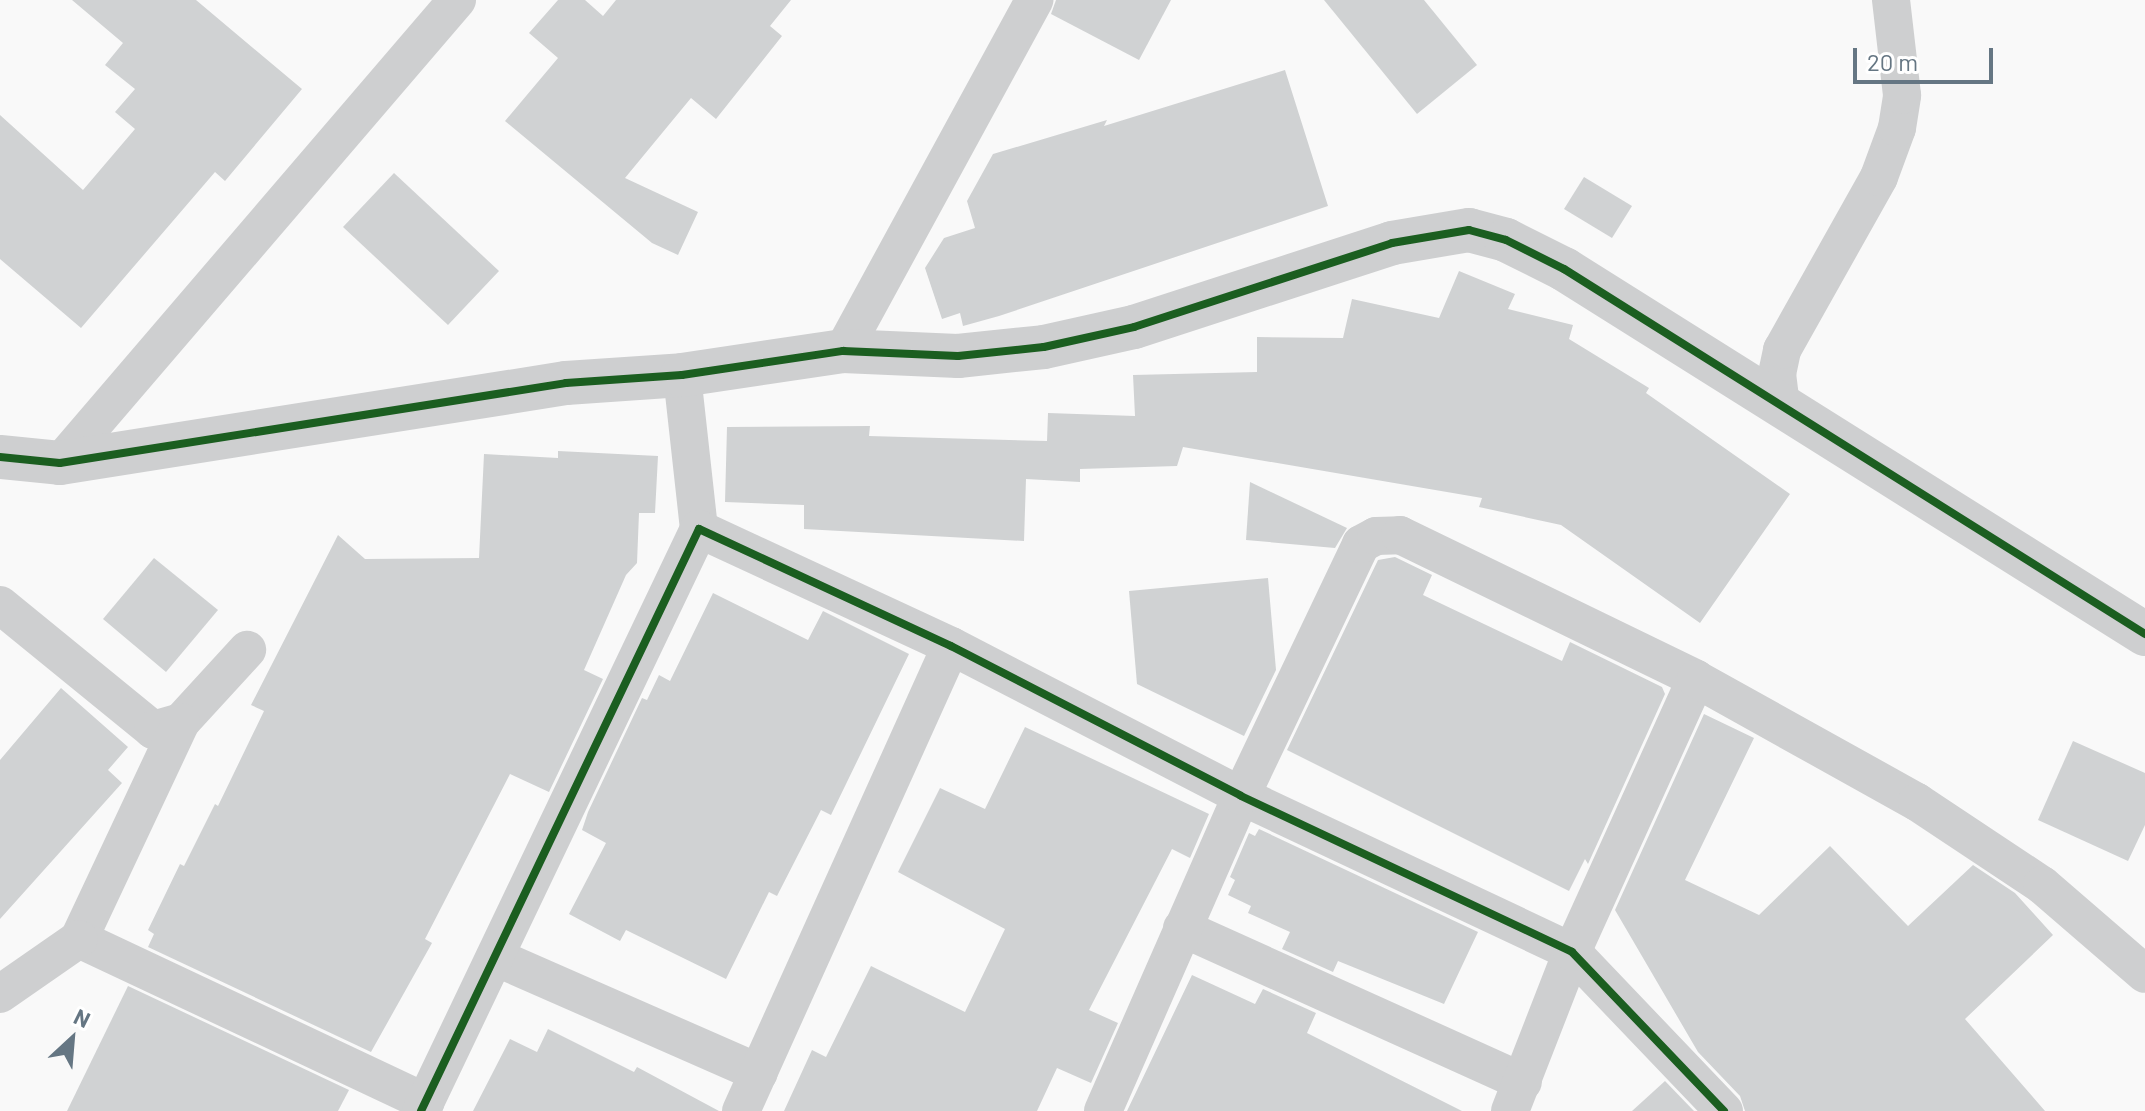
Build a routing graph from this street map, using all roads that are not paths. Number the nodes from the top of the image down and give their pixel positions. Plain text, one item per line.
1 (457, 0) edge
2 (1034, 0) edge
3 (1891, 0) edge
4 (843, 351) junction
5 (682, 375) junction
6 (1781, 406) junction
7 (0, 457) edge
8 (60, 463) junction
9 (699, 529) junction
10 (0, 605) edge
11 (2145, 634) edge
12 (951, 646) junction
13 (247, 650) dead end
14 (1696, 679) junction
15 (181, 722) junction
16 (1241, 796) junction
17 (1182, 928) junction
18 (79, 939) junction
19 (1572, 952) junction
20 (495, 957) junction
21 (2145, 974) edge
22 (0, 994) edge
23 (759, 1073) junction
24 (1516, 1096) edge
25 (424, 1106) edge
26 (741, 1111) edge
27 (1103, 1111) edge
28 (1724, 1111) edge

1 - 8 street
2 - 4 street
3 - 6 street
4 - 5 street
4 - 6 street
5 - 8 street
5 - 9 street
6 - 11 street
7 - 8 street
9 - 12 street
9 - 20 street
10 - 15 street
12 - 16 street
12 - 23 street
13 - 15 street
14 - 16 street
14 - 19 street
14 - 21 street
15 - 18 street
16 - 17 street
16 - 19 street
17 - 24 street
17 - 27 street
18 - 22 street
18 - 25 street
19 - 24 street
19 - 28 street
20 - 23 street
20 - 25 street
23 - 26 street

